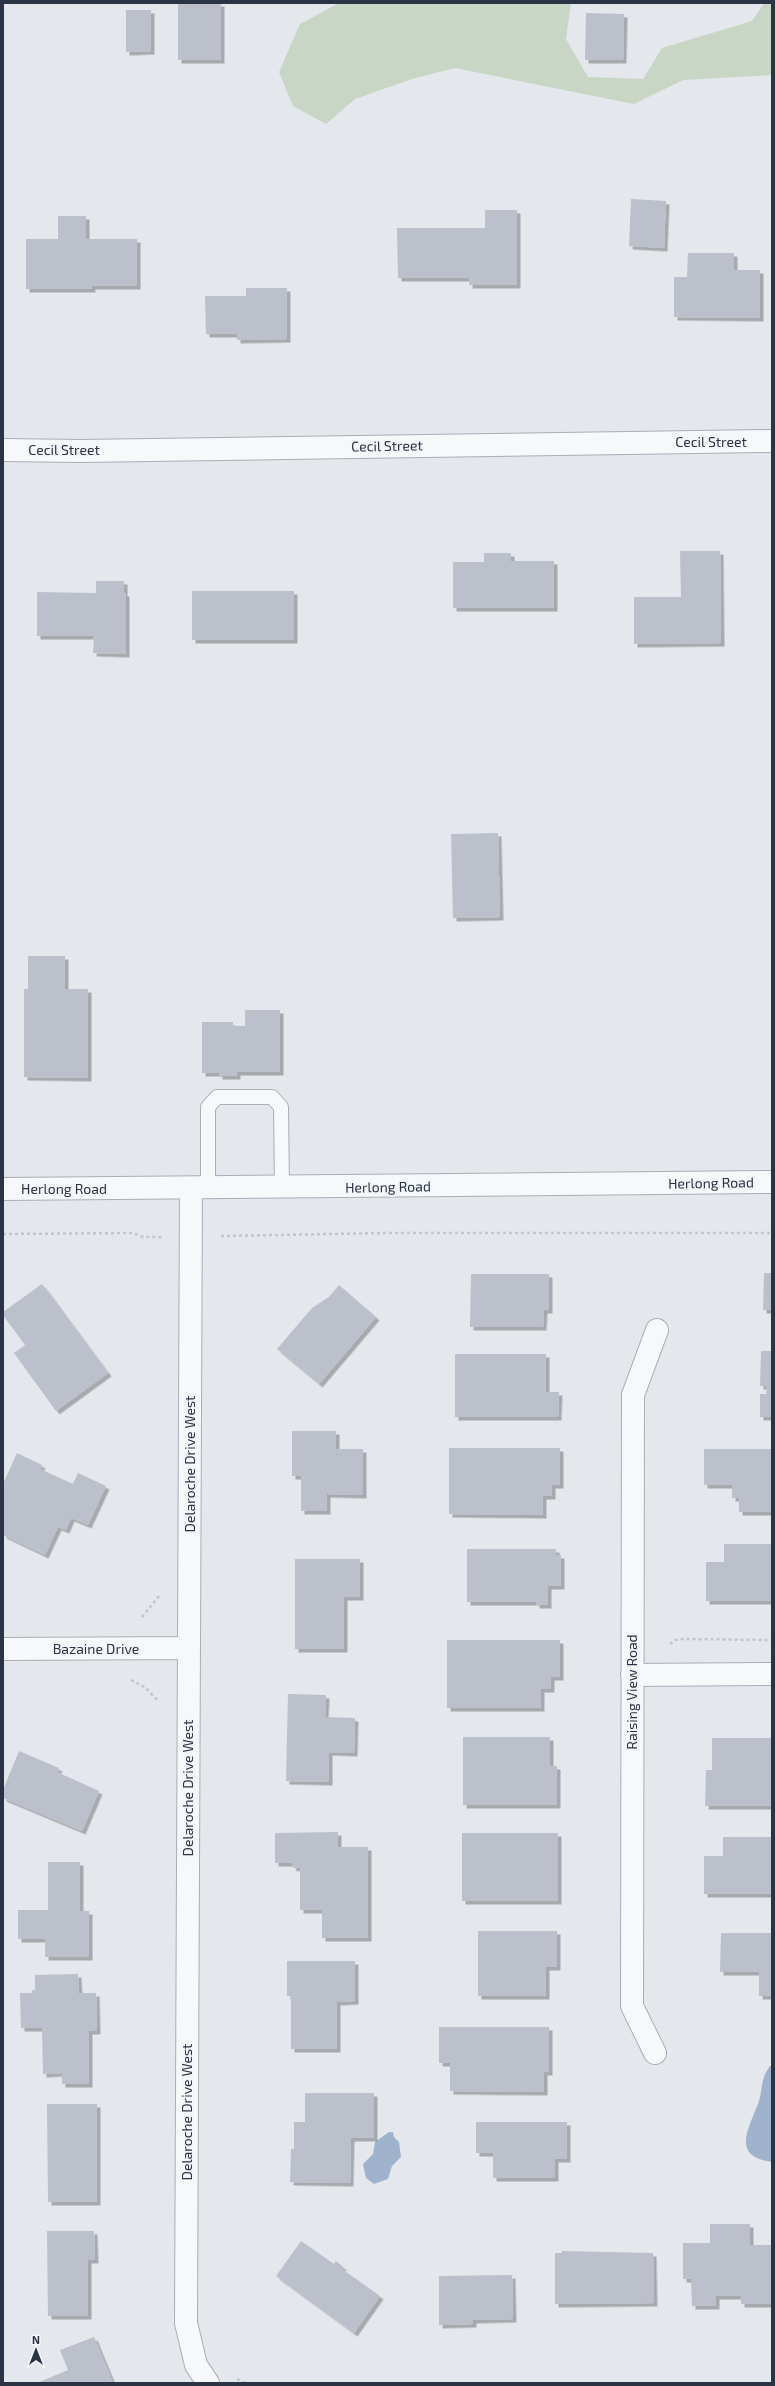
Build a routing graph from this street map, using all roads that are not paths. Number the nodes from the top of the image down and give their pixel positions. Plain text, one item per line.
1 (772, 441) edge
2 (3, 450) edge
3 (772, 1182) edge
4 (199, 1188) junction
5 (282, 1188) junction
6 (3, 1189) edge
7 (657, 1330) dead end
8 (189, 1648) junction
9 (3, 1649) edge
10 (772, 1674) edge
11 (632, 1675) junction
12 (654, 2053) dead end
13 (208, 2383) edge

1 - 2 street, Cecil Street
3 - 5 street, Herlong Road
4 - 5 street, Herlong Road
4 - 5 lane
4 - 6 street, Herlong Road
4 - 8 street, Delaroche Drive West
7 - 11 street, Raising View Road
8 - 9 street, Bazaine Drive
8 - 13 street, Delaroche Drive West
10 - 11 street
11 - 12 street, Raising View Road

